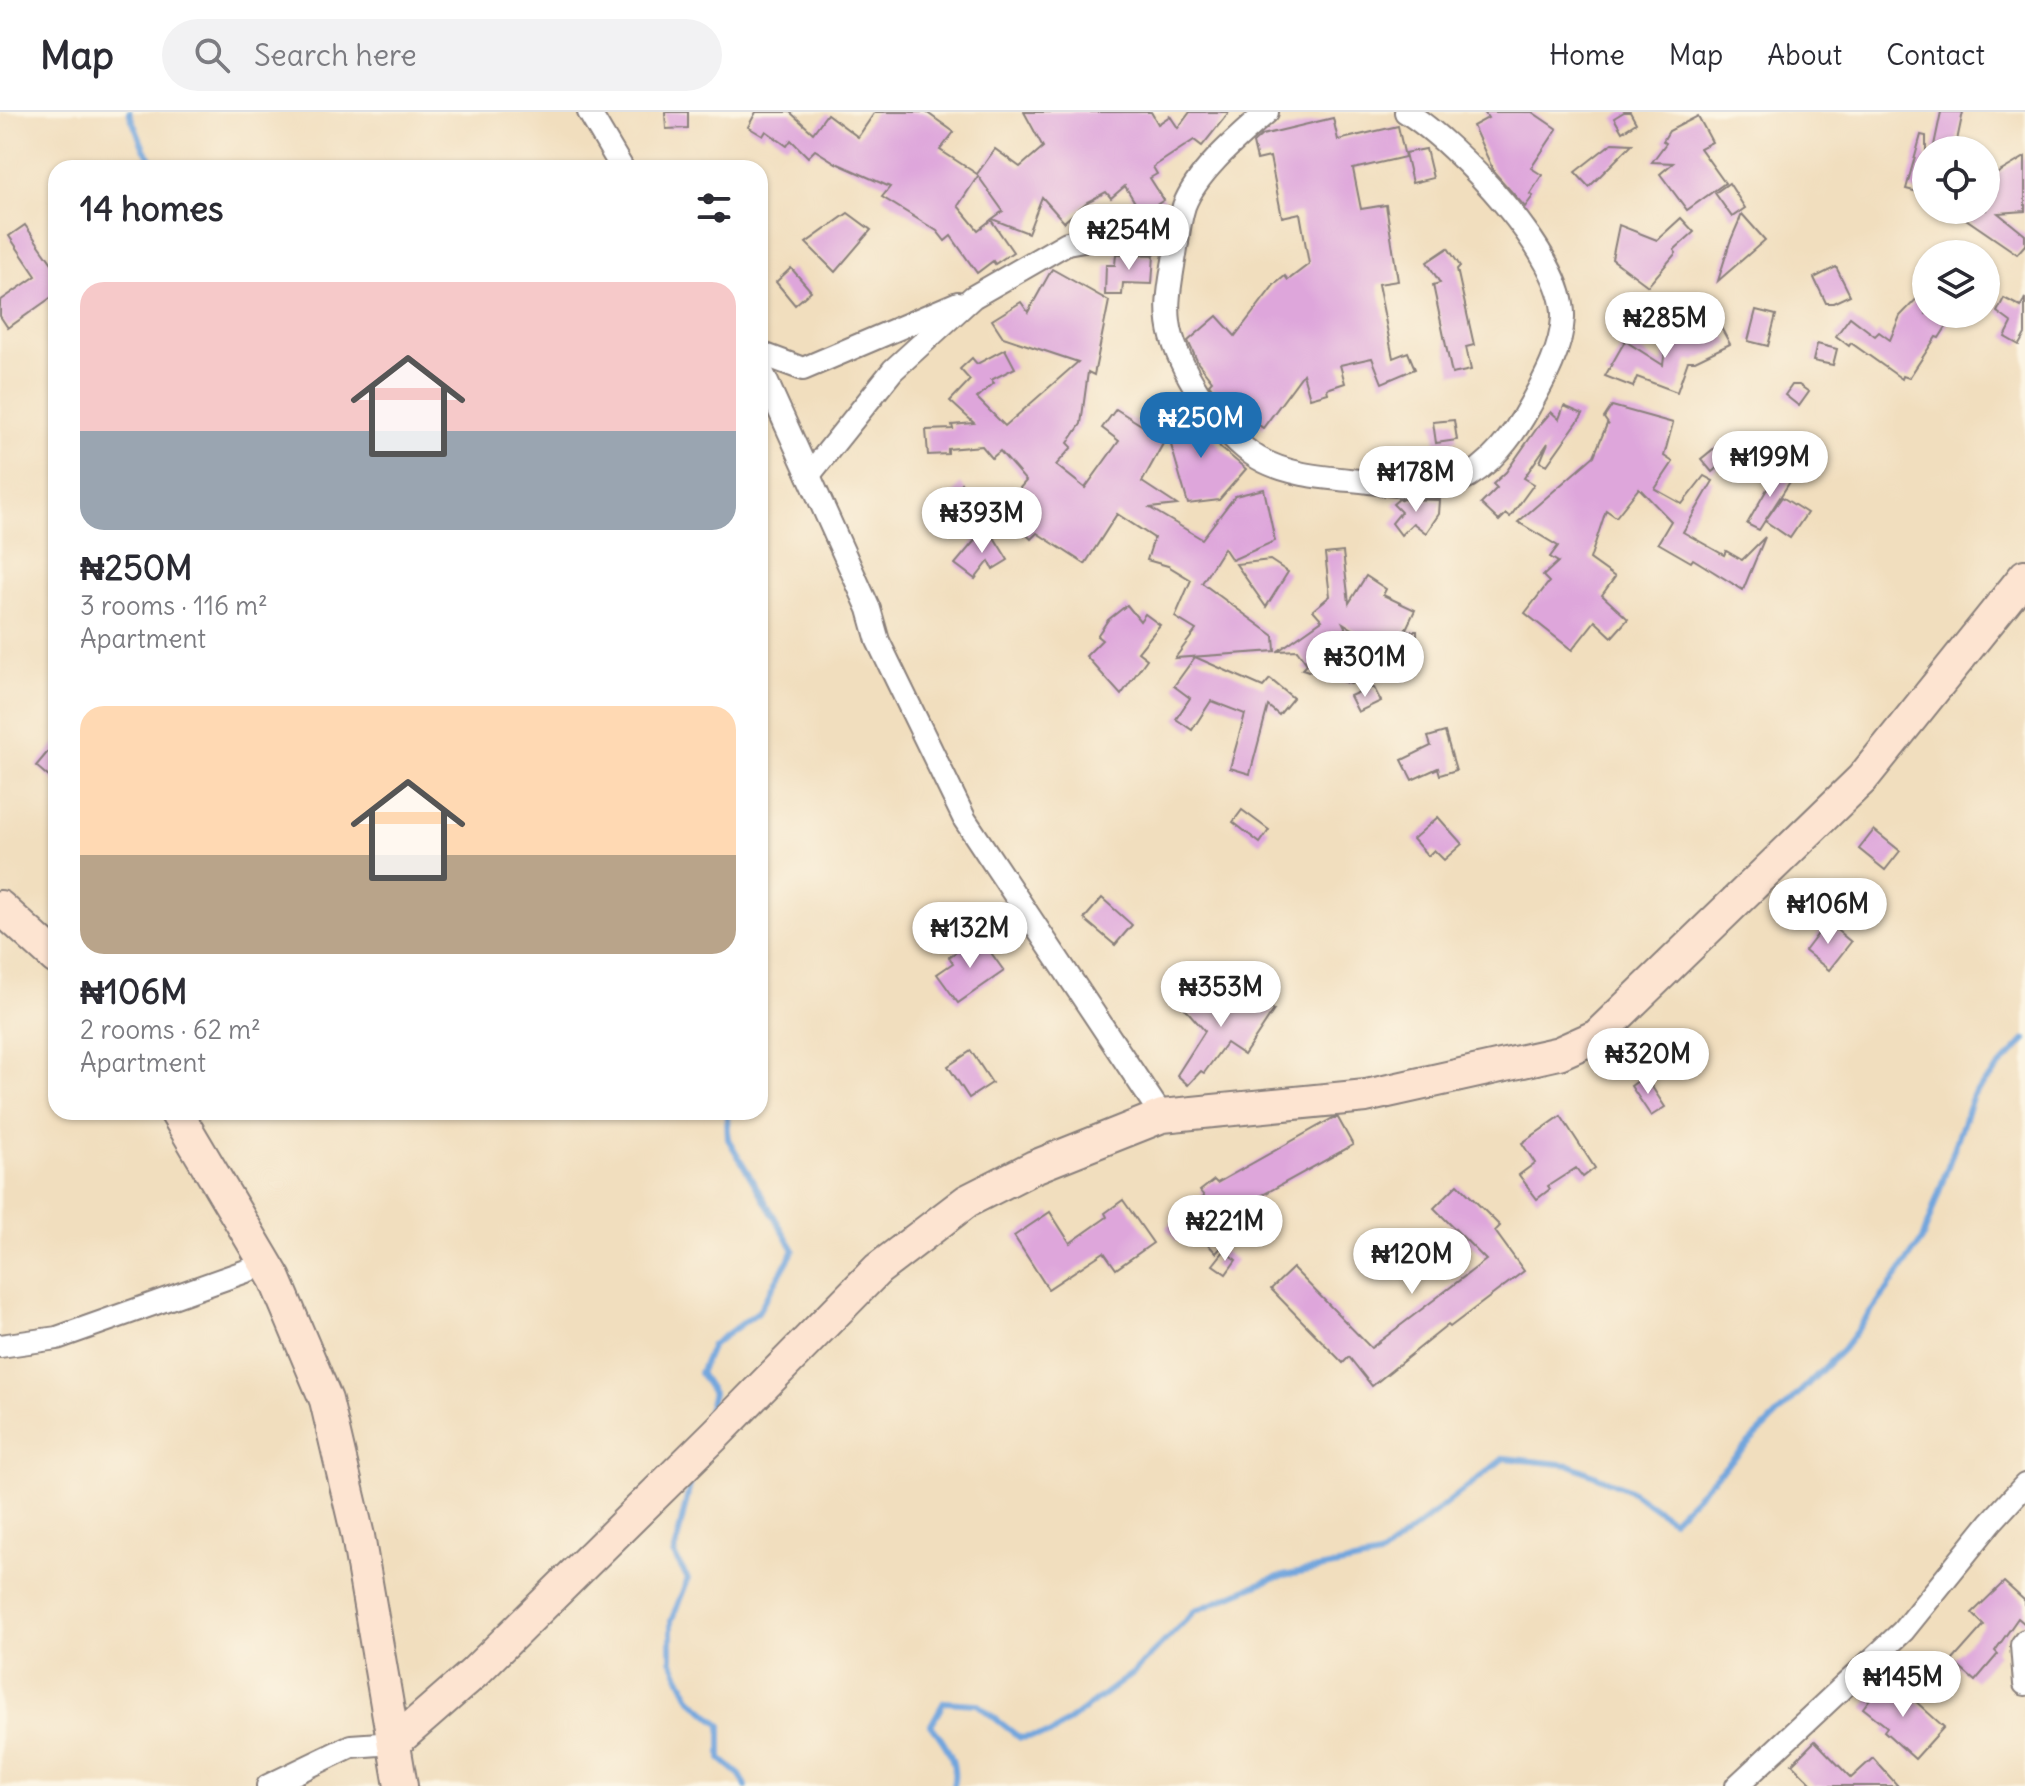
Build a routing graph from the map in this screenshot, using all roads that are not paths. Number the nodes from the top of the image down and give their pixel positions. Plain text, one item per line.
1 (589, 112) edge
2 (1267, 112) edge
3 (1406, 112) edge
4 (617, 160) edge
5 (1177, 242) junction
6 (973, 297) junction
7 (768, 356) edge
8 (768, 385) edge
9 (809, 475) junction
10 (2025, 576) edge
11 (0, 907) edge
12 (48, 951) edge
13 (1162, 1116) junction
14 (181, 1120) edge
15 (266, 1264) junction
16 (0, 1346) edge
17 (2025, 1485) edge
18 (2025, 1641) edge
19 (2025, 1684) edge
20 (394, 1743) junction
21 (268, 1786) edge
22 (401, 1786) edge
23 (1737, 1786) edge

1 - 4 street
2 - 5 street
3 - 5 street
5 - 6 street
6 - 7 street
6 - 9 street
8 - 9 street
9 - 13 street
10 - 13 street
11 - 12 street
13 - 20 street
14 - 15 street
15 - 16 street
15 - 20 street
17 - 23 street
18 - 19 street
20 - 21 street
20 - 22 street

